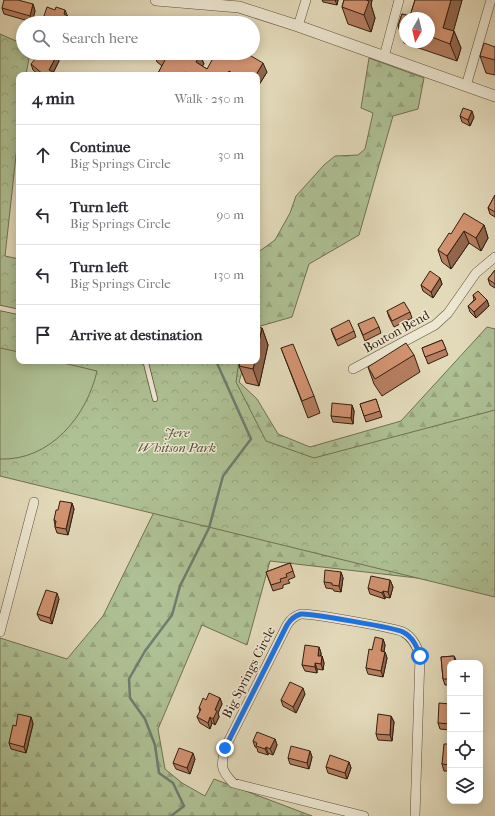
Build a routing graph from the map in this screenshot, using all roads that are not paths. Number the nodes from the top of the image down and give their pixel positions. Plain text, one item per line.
1 (162, 0) edge
2 (306, 0) edge
3 (399, 0) edge
4 (492, 0) edge
5 (298, 26) junction
6 (384, 57) junction
7 (466, 86) junction
8 (495, 96) edge
9 (495, 257) edge
10 (0, 308) edge
11 (16, 311) edge
12 (146, 364) edge
13 (353, 369) dead end
14 (156, 399) dead end
15 (34, 502) dead end
16 (0, 632) edge
17 (364, 816) edge
18 (415, 816) edge

1 - 5 street
2 - 5 street
3 - 6 street
4 - 7 street
5 - 6 street
6 - 7 street
7 - 8 street
9 - 13 street, Bouton Bend
10 - 11 lane
12 - 14 lane
15 - 16 street
17 - 18 street, Big Springs Circle

